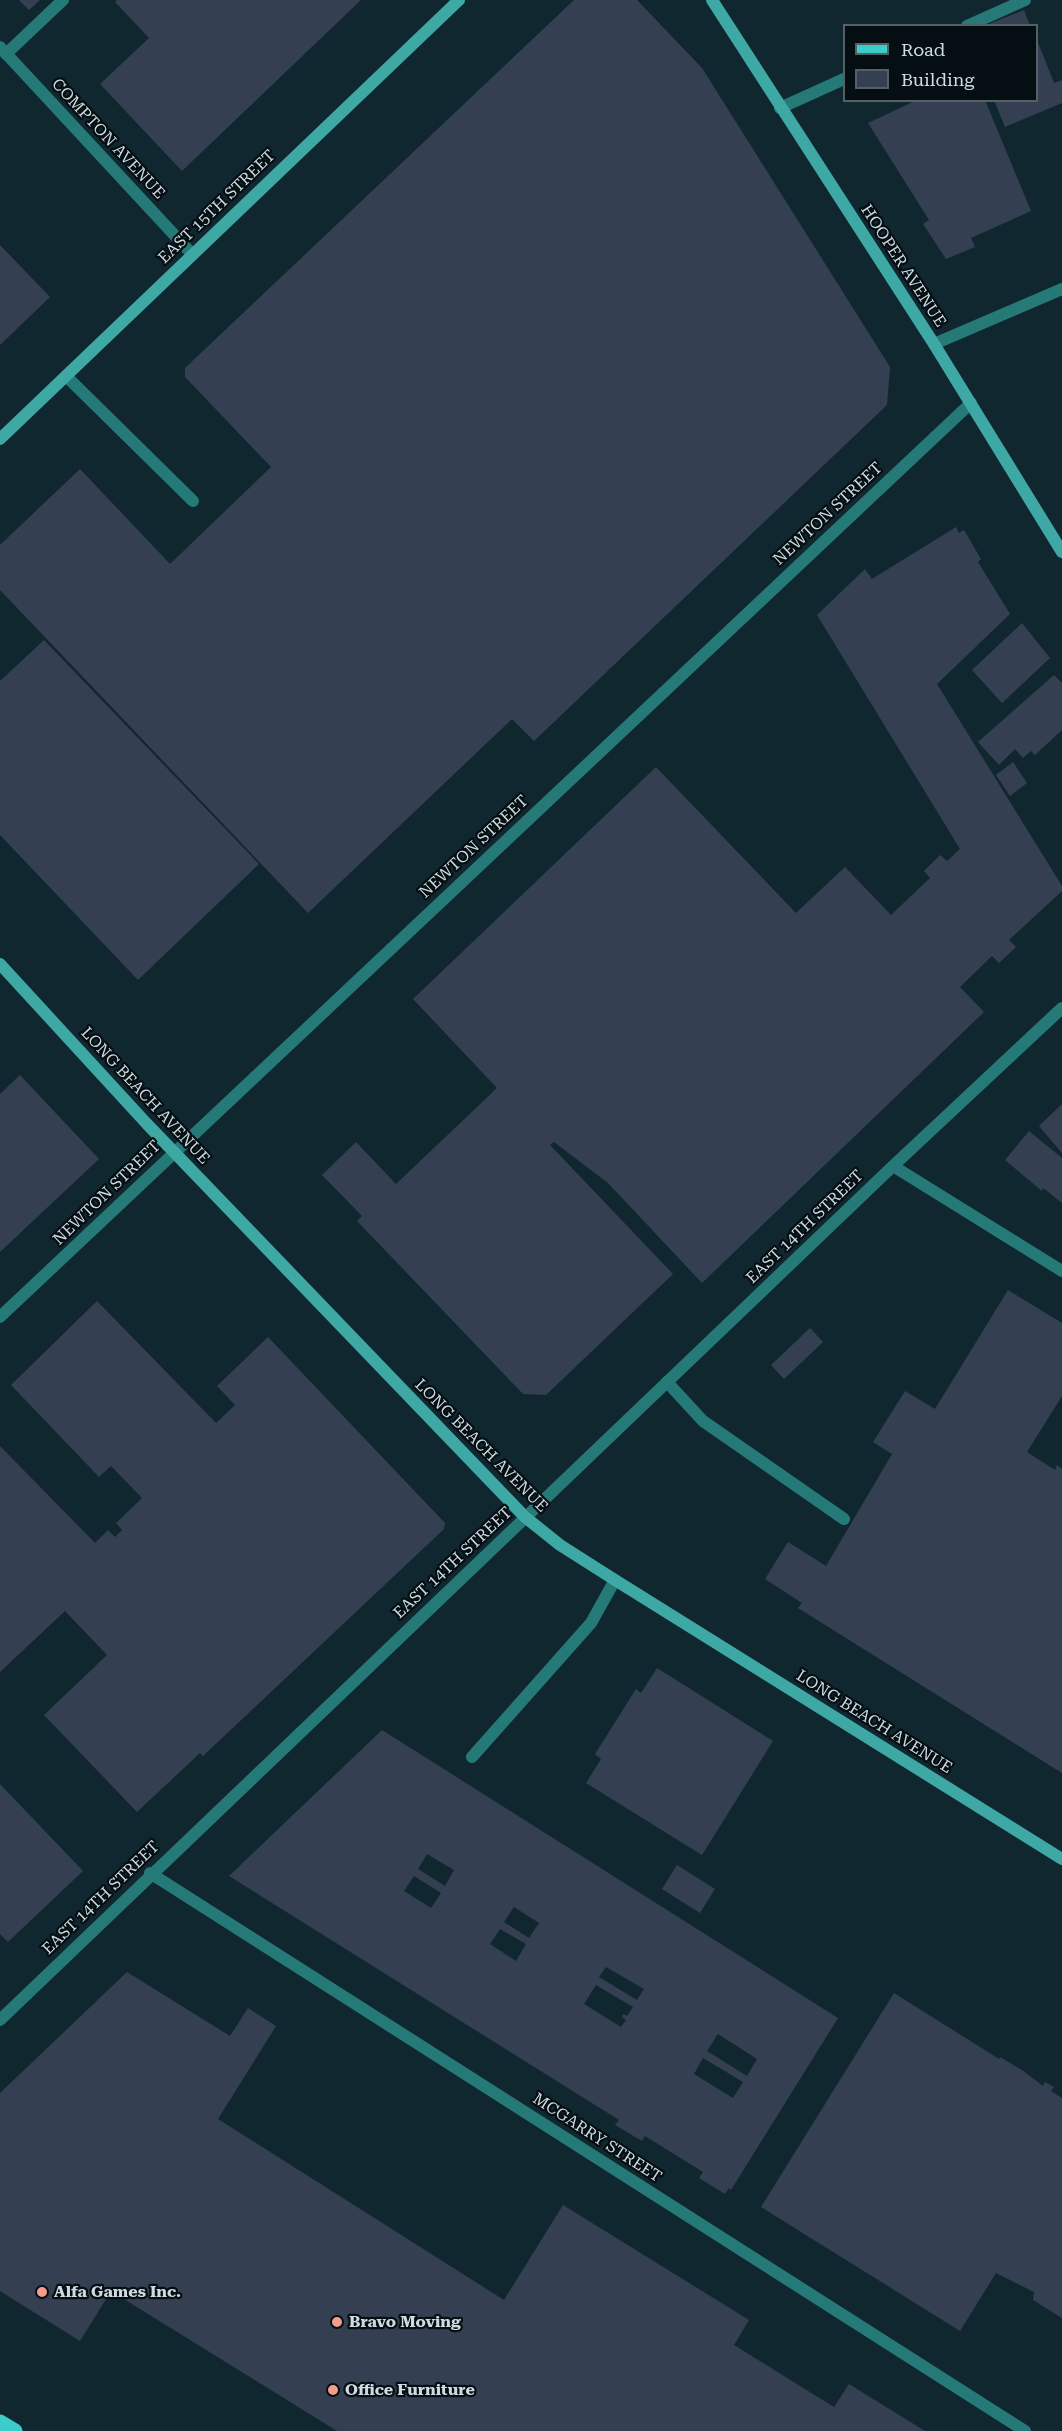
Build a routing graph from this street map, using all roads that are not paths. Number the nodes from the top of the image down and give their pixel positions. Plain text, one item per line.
1 (63, 0) edge
2 (459, 0) edge
3 (712, 0) edge
4 (1025, 0) edge
5 (971, 24) edge
6 (3, 51) edge
7 (843, 79) edge
8 (780, 108) junction
9 (192, 254) junction
10 (1062, 289) edge
11 (934, 344) junction
12 (66, 375) junction
13 (970, 403) junction
14 (0, 439) edge
15 (193, 501) dead end
16 (1062, 552) edge
17 (0, 964) edge
18 (1062, 1008) edge
19 (174, 1152) junction
20 (893, 1166) junction
21 (1062, 1271) edge
22 (0, 1317) edge
23 (667, 1382) junction
24 (525, 1517) junction
25 (844, 1519) dead end
26 (615, 1580) junction
27 (472, 1757) dead end
28 (1062, 1859) edge
29 (150, 1873) junction
30 (0, 2020) edge
31 (0, 2422) edge
32 (15, 2431) edge
33 (1025, 2431) edge

1 - 6 street
2 - 9 street, EAST 15TH STREET
3 - 8 street, HOOPER AVENUE
4 - 5 street
6 - 9 street, COMPTON AVENUE
7 - 8 street
8 - 11 street, HOOPER AVENUE
9 - 12 street, EAST 15TH STREET
10 - 11 street
11 - 13 street, HOOPER AVENUE
12 - 14 street, EAST 15TH STREET
12 - 15 street
13 - 16 street, HOOPER AVENUE
13 - 19 street, NEWTON STREET
17 - 19 street, LONG BEACH AVENUE
18 - 20 street, EAST 14TH STREET
19 - 22 street, NEWTON STREET
19 - 24 street, LONG BEACH AVENUE
20 - 21 street
20 - 23 street, EAST 14TH STREET
23 - 24 street, EAST 14TH STREET
23 - 25 street
24 - 26 street, LONG BEACH AVENUE
24 - 29 street, EAST 14TH STREET
26 - 27 street
26 - 28 street, LONG BEACH AVENUE
29 - 30 street, EAST 14TH STREET
29 - 33 street, MCGARRY STREET
31 - 32 main road

